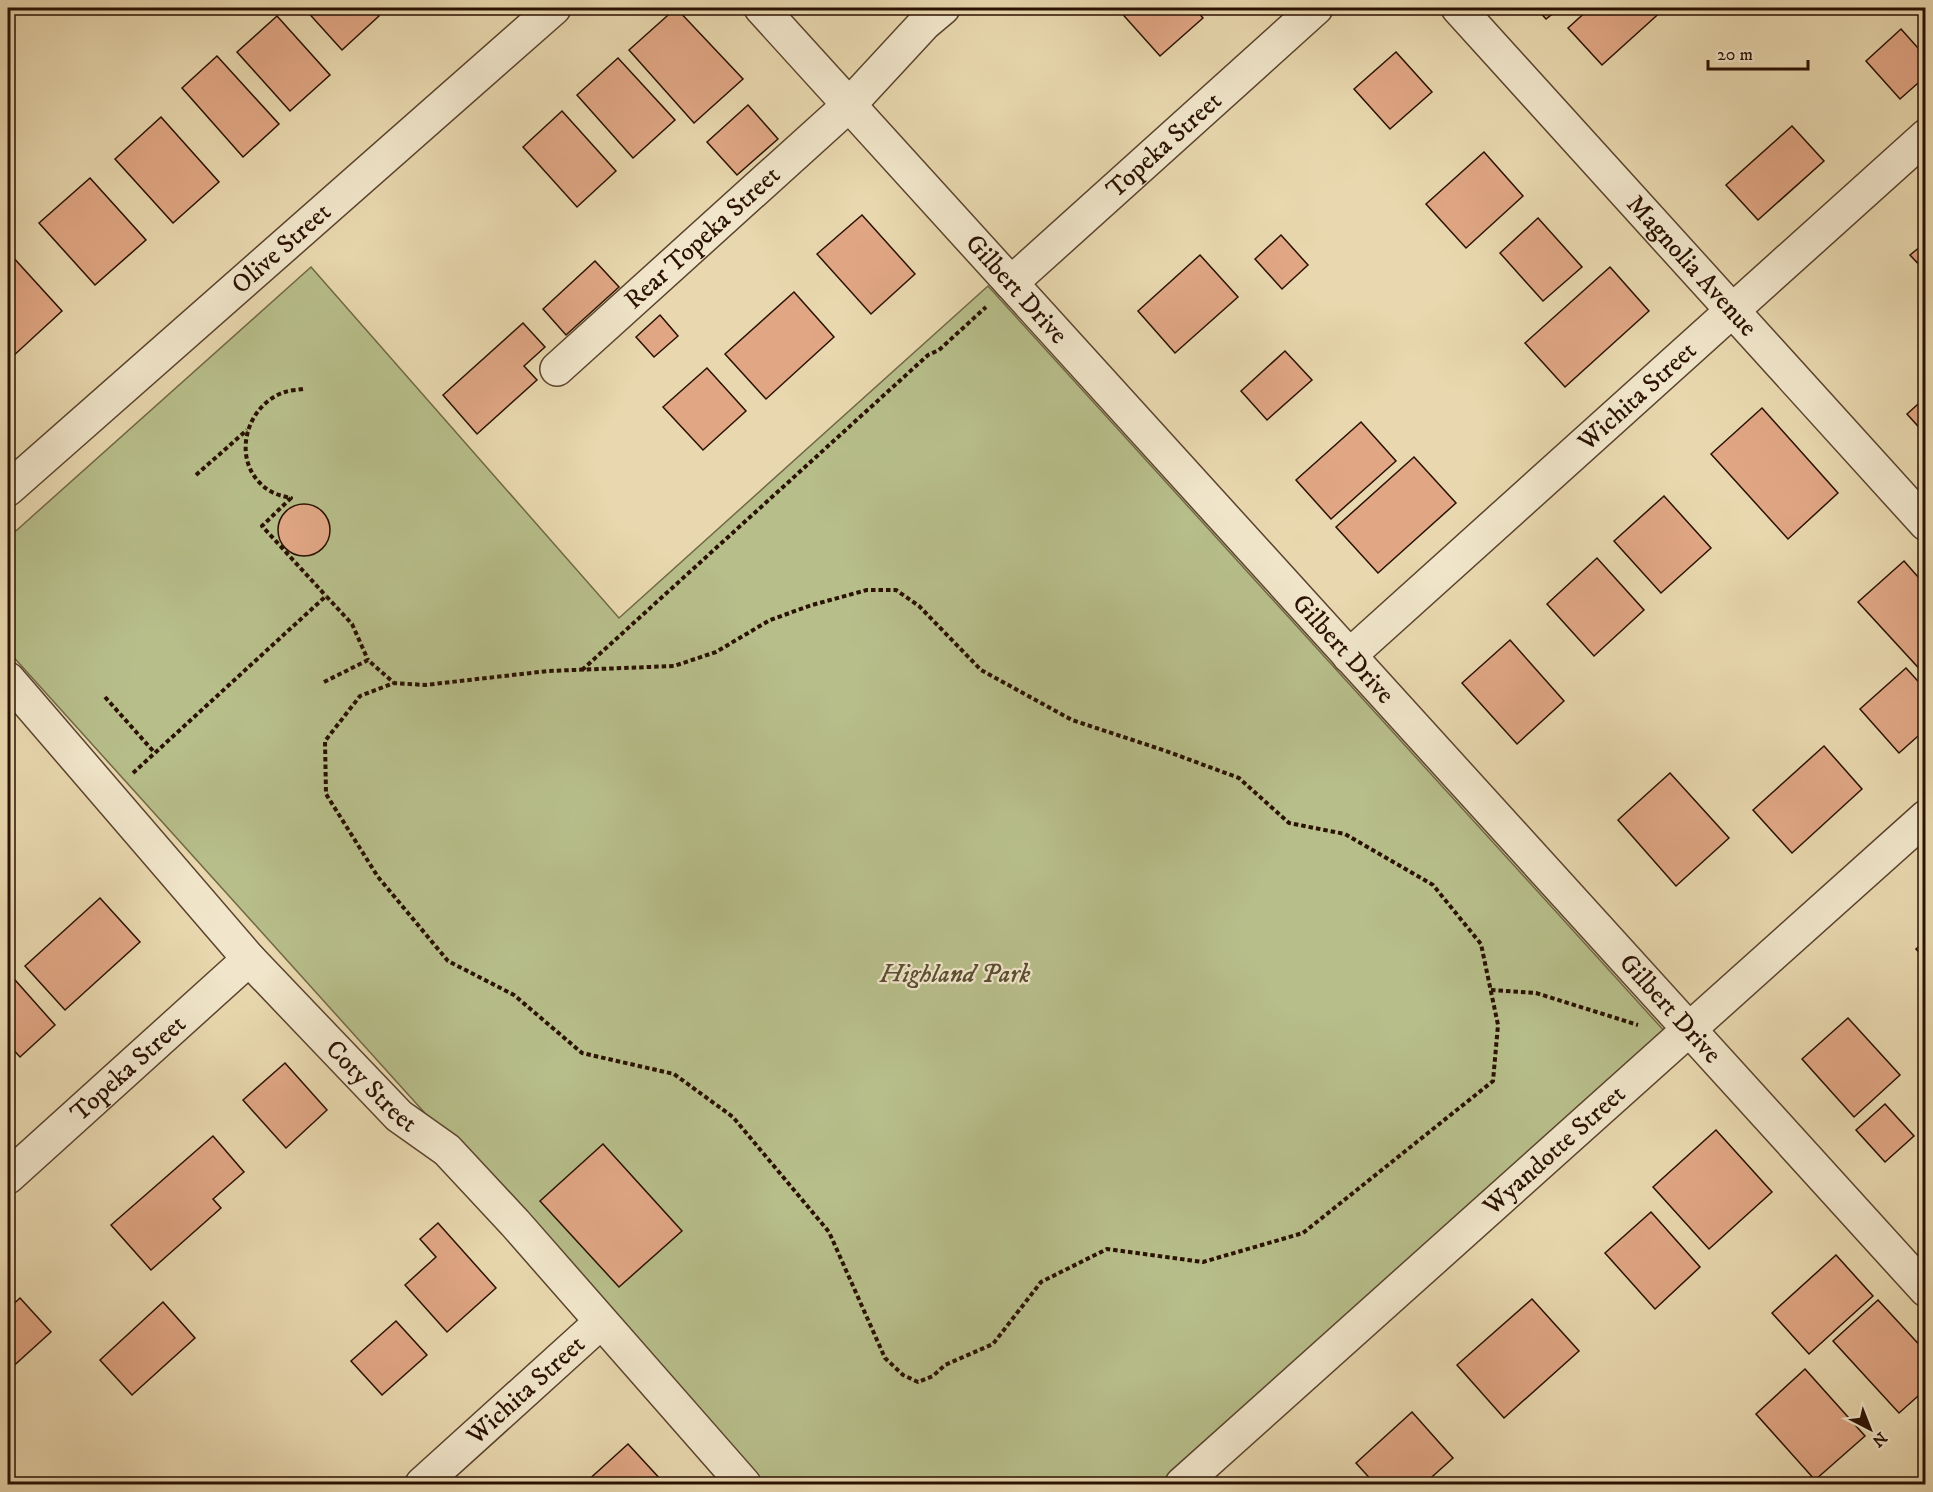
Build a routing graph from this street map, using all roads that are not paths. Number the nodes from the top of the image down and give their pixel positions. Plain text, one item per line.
1 (554, 8) edge
2 (761, 8) edge
3 (943, 8) edge
4 (1316, 8) edge
5 (1458, 8) edge
6 (849, 105) junction
7 (1926, 136) edge
8 (1002, 292) junction
9 (1733, 311) junction
10 (557, 369) dead end
11 (8, 489) edge
12 (1926, 524) edge
13 (1349, 656) junction
14 (8, 679) edge
15 (1926, 817) edge
16 (249, 959) junction
17 (1690, 1030) junction
18 (8, 1177) edge
19 (1926, 1290) edge
20 (601, 1322) junction
21 (422, 1485) edge
22 (744, 1485) edge
23 (1182, 1485) edge

1 - 11 street, Olive Street
2 - 6 street, Gilbert Drive
3 - 6 street, Rear Topeka Street
4 - 8 street, Topeka Street
5 - 9 street, Magnolia Avenue
6 - 8 street, Gilbert Drive
6 - 10 street, Rear Topeka Street
7 - 9 street, Wichita Street
8 - 13 street, Gilbert Drive
9 - 12 street, Magnolia Avenue
9 - 13 street, Wichita Street
13 - 17 street, Gilbert Drive
14 - 16 street, Coty Street
15 - 17 street, Wyandotte Street
16 - 18 street, Topeka Street
16 - 20 street, Coty Street
17 - 19 street, Gilbert Drive
17 - 23 street, Wyandotte Street
20 - 21 street, Wichita Street
20 - 22 street, Coty Street

